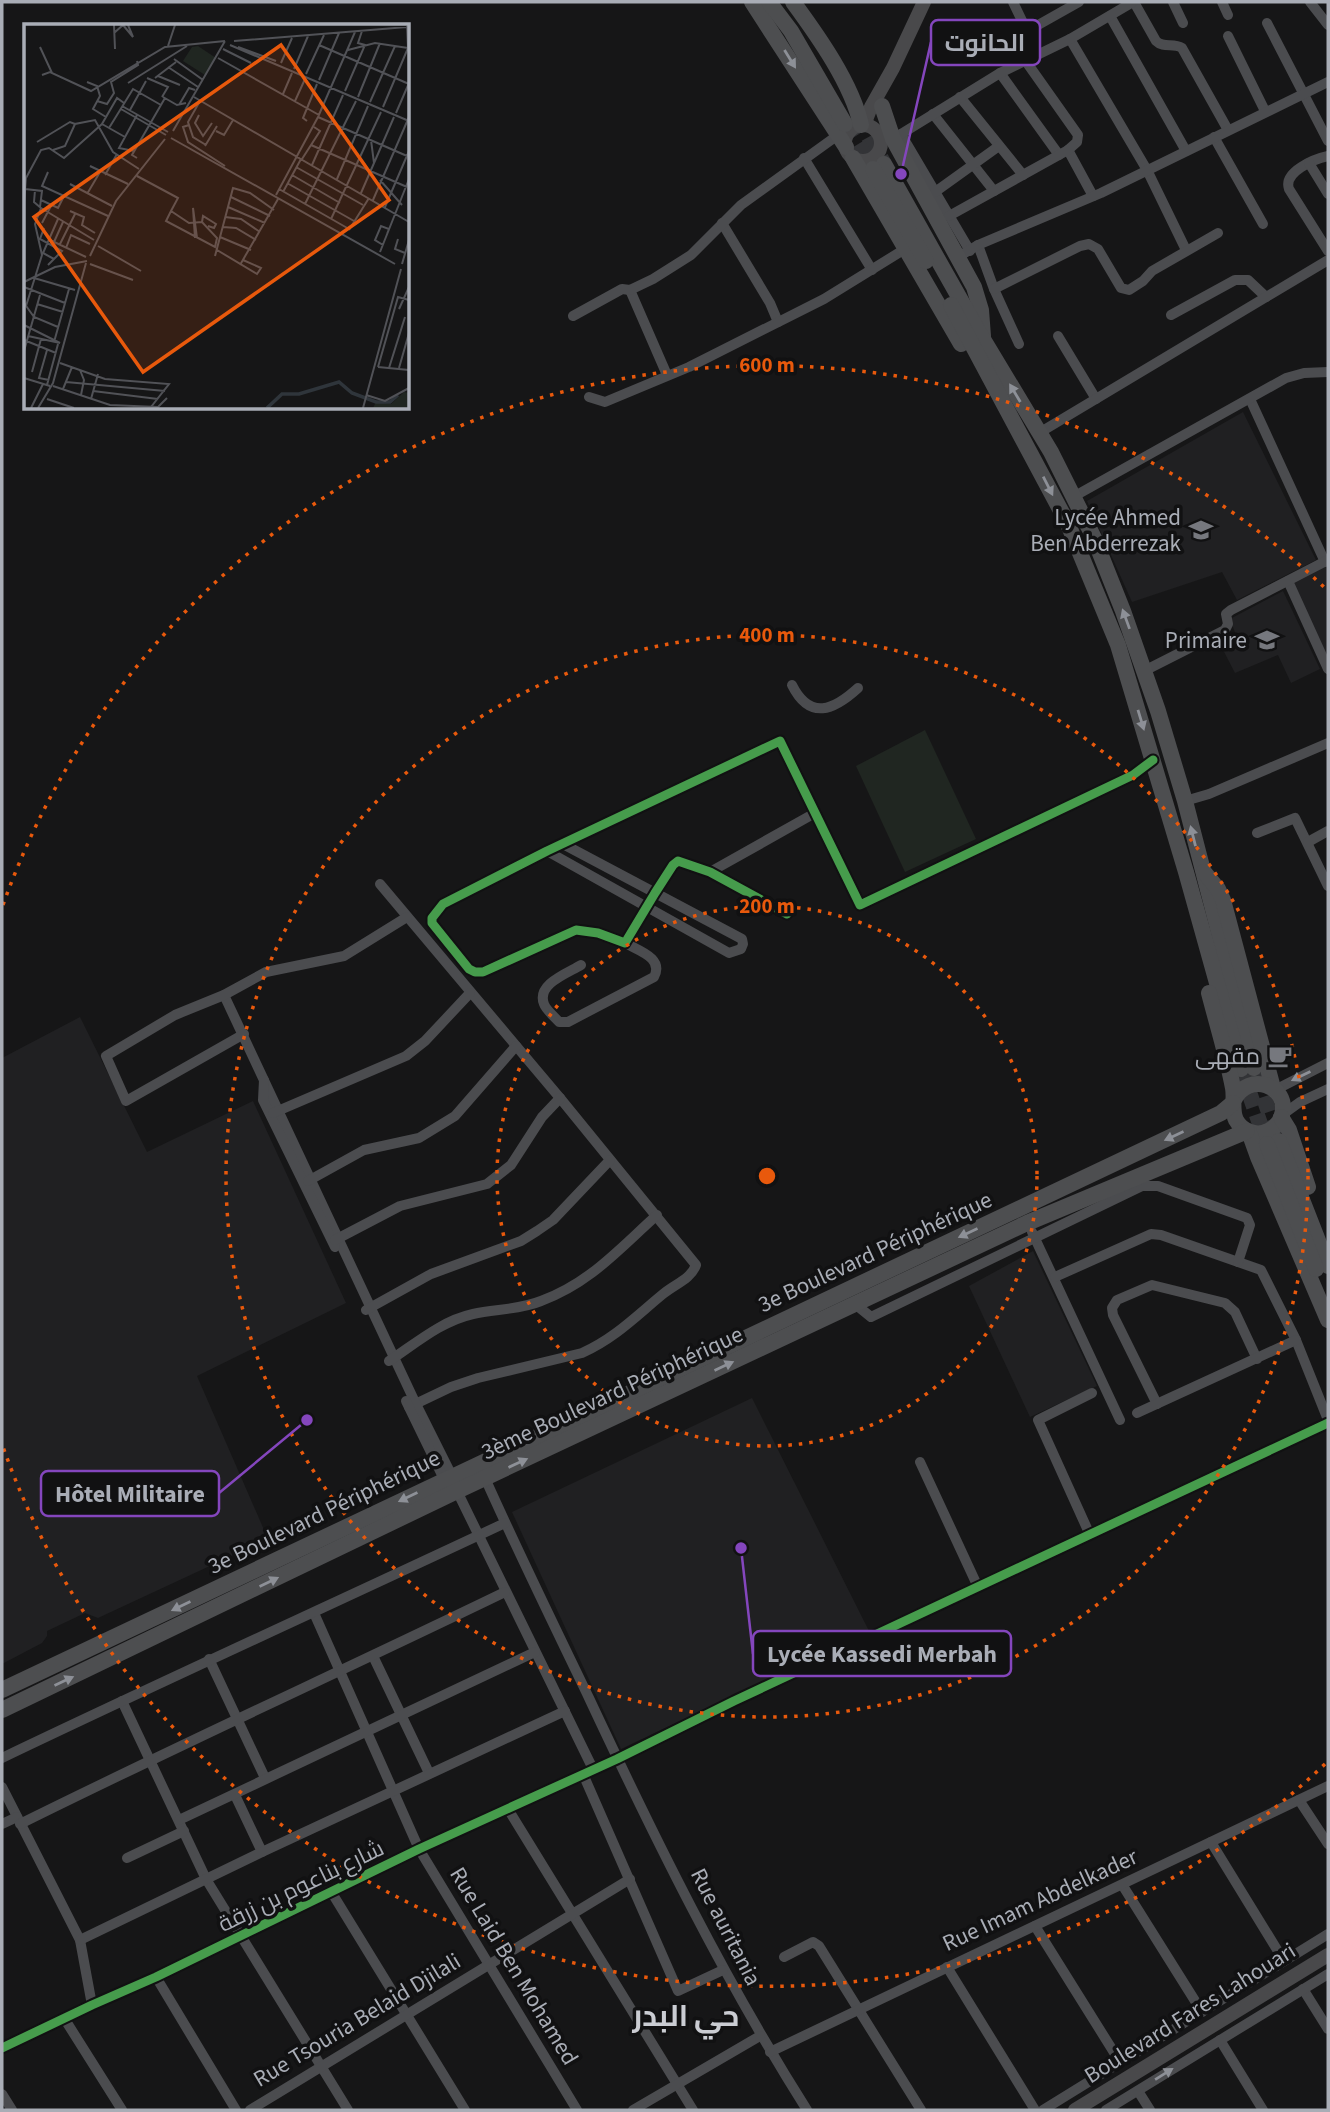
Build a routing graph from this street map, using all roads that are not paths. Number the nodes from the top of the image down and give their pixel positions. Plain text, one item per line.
1 (752, 2) edge
2 (769, 2) edge
3 (783, 2) edge
4 (793, 2) edge
5 (924, 2) edge
6 (1013, 2) edge
7 (1079, 2) edge
8 (1134, 2) edge
9 (1173, 2) edge
10 (1222, 2) edge
11 (1310, 2) edge
12 (1228, 15) dead end
13 (1110, 16) junction
14 (1183, 23) dead end
15 (1267, 23) dead end
16 (1328, 25) edge
17 (1228, 36) dead end
18 (1070, 39) junction
19 (1025, 60) junction
20 (1000, 73) junction
21 (1328, 82) edge
22 (1304, 92) junction
23 (960, 97) junction
24 (1265, 111) junction
25 (933, 114) junction
26 (866, 128) junction
27 (1228, 130) junction
28 (1214, 136) junction
29 (1328, 141) edge
30 (999, 146) junction
31 (1186, 151) junction
32 (1064, 153) junction
33 (1328, 156) edge
34 (804, 158) junction
35 (1309, 163) junction
36 (973, 165) junction
37 (1147, 170) junction
38 (1023, 175) junction
39 (994, 191) junction
40 (935, 192) junction
41 (1328, 194) edge
42 (1093, 196) junction
43 (949, 216) junction
44 (722, 223) junction
45 (1264, 224) dead end
46 (1218, 233) dead end
47 (905, 250) junction
48 (1186, 250) junction
49 (969, 251) junction
50 (1328, 251) edge
51 (1328, 260) edge
52 (872, 270) junction
53 (994, 289) junction
54 (630, 290) junction
55 (1266, 297) junction
56 (1171, 315) dead end
57 (573, 316) dead end
58 (778, 322) junction
59 (980, 334) junction
60 (1058, 336) dead end
61 (1019, 344) dead end
62 (1328, 372) edge
63 (667, 375) junction
64 (989, 376) junction
65 (589, 397) dead end
66 (1096, 399) junction
67 (1250, 399) junction
68 (1039, 433) junction
69 (1073, 497) junction
70 (1327, 561) edge
71 (1288, 581) junction
72 (1328, 669) edge
73 (1144, 671) junction
74 (792, 685) dead end
75 (858, 688) dead end
76 (1328, 743) edge
77 (1153, 760) junction
78 (1185, 801) junction
79 (815, 813) junction
80 (1328, 831) edge
81 (1257, 833) dead end
82 (1308, 842) junction
83 (563, 844) junction
84 (547, 851) junction
85 (1194, 870) junction
86 (710, 872) junction
87 (380, 884) dead end
88 (1328, 886) edge
89 (655, 893) junction
90 (648, 907) junction
91 (787, 914) dead end
92 (407, 917) junction
93 (625, 943) junction
94 (581, 965) dead end
95 (470, 993) junction
96 (224, 995) junction
97 (244, 1034) junction
98 (516, 1046) junction
99 (1328, 1063) edge
100 (1242, 1072) junction
101 (1274, 1089) junction
102 (1328, 1089) edge
103 (560, 1098) junction
104 (1230, 1105) junction
105 (274, 1112) junction
106 (1281, 1116) junction
107 (1248, 1131) junction
108 (1220, 1142) junction
109 (1268, 1148) junction
110 (610, 1160) junction
111 (308, 1181) junction
112 (657, 1216) junction
113 (1027, 1223) junction
114 (1328, 1237) edge
115 (1035, 1238) junction
116 (336, 1240) junction
117 (1238, 1262) junction
118 (1328, 1266) edge
119 (1055, 1277) junction
120 (1328, 1299) edge
121 (855, 1304) junction
122 (367, 1309) junction
123 (1328, 1320) edge
124 (1296, 1340) junction
125 (1257, 1359) junction
126 (391, 1360) junction
127 (1092, 1393) dead end
128 (1157, 1404) junction
129 (412, 1406) junction
130 (1137, 1413) dead end
131 (1120, 1420) dead end
132 (1328, 1421) edge
133 (920, 1462) dead end
134 (482, 1471) junction
135 (450, 1481) junction
136 (378, 1520) junction
137 (505, 1523) junction
138 (1090, 1535) junction
139 (478, 1536) junction
140 (978, 1587) junction
141 (505, 1592) junction
142 (314, 1613) junction
143 (535, 1652) junction
144 (373, 1656) junction
145 (209, 1659) junction
146 (340, 1672) junction
147 (2, 1690) edge
148 (122, 1701) junction
149 (2, 1710) edge
150 (565, 1711) junction
151 (401, 1715) junction
152 (237, 1721) junction
153 (367, 1731) junction
154 (2, 1758) edge
155 (617, 1759) junction
156 (149, 1760) junction
157 (588, 1772) junction
158 (429, 1773) junction
159 (265, 1778) junction
160 (1328, 1786) edge
161 (2, 1787) edge
162 (394, 1790) junction
163 (235, 1795) junction
164 (1300, 1800) junction
165 (508, 1809) junction
166 (18, 1820) junction
167 (178, 1820) junction
168 (2, 1824) edge
169 (184, 1831) junction
170 (1211, 1842) junction
171 (1328, 1844) edge
172 (419, 1849) junction
173 (262, 1852) junction
174 (127, 1858) dead end
175 (206, 1879) junction
176 (630, 1879) junction
177 (1123, 1885) junction
178 (332, 1894) junction
179 (571, 1914) junction
180 (1035, 1926) junction
181 (1328, 1934) edge
182 (241, 1937) junction
183 (80, 1940) junction
184 (1328, 1955) edge
185 (784, 1957) dead end
186 (1284, 1961) junction
187 (488, 1965) junction
188 (947, 1968) junction
189 (723, 1970) junction
190 (1328, 1974) edge
191 (156, 1977) junction
192 (1303, 1989) junction
193 (92, 2005) junction
194 (858, 2009) junction
195 (1202, 2012) junction
196 (406, 2014) junction
197 (64, 2018) junction
198 (1328, 2029) edge
199 (760, 2036) junction
200 (1220, 2040) junction
201 (2, 2048) edge
202 (770, 2052) junction
203 (1120, 2062) junction
204 (321, 2066) junction
205 (677, 2085) junction
206 (1138, 2091) junction
207 (2, 2094) edge
208 (12, 2110) edge
209 (122, 2110) edge
210 (236, 2110) edge
211 (250, 2110) edge
212 (348, 2110) edge
213 (465, 2110) edge
214 (577, 2110) edge
215 (634, 2110) edge
216 (693, 2110) edge
217 (807, 2110) edge
218 (921, 2110) edge
219 (1035, 2110) edge
220 (1043, 2110) edge
221 (1075, 2110) edge
222 (1106, 2110) edge
223 (1150, 2110) edge
224 (1263, 2110) edge

1 -> 26 highway
2 - 26 highway
3 - 26 highway
4 - 26 highway
5 - 26 main road
6 - 7 street
8 - 13 street
8 - 27 street
9 - 14 street
10 - 12 street
11 - 16 street
13 - 18 street
13 - 31 street
15 - 22 street
17 - 24 street
18 - 19 street
18 - 37 street
19 - 20 street
19 - 32 street
20 - 23 street
20 - 32 street
21 - 22 street
22 - 24 street
22 - 29 street
23 - 25 street
23 - 30 street
24 - 27 street
25 - 26 street
25 - 36 street
26 - 34 street
26 - 40 street
26 - 47 highway
26 - 49 highway
26 - 59 highway
27 - 28 street
28 - 31 street
28 - 45 street
30 - 36 street
30 - 38 street
31 - 37 street
32 - 38 street
32 - 42 street
33 - 35 street
34 - 44 street
34 - 52 street
35 - 41 street
35 - 50 street
36 - 39 street
36 - 40 street
37 - 42 street
37 - 48 street
38 - 39 street
39 - 43 street
40 - 43 street
42 - 49 street
43 - 49 street
44 - 54 street
44 - 58 street
46 - 48 street
47 - 52 street
47 - 64 highway
48 - 53 street
49 - 53 street
49 - 59 highway
51 - 55 street
52 - 58 street
53 - 61 street
54 - 57 street
54 - 63 street
55 - 56 street
55 - 66 street
58 - 63 street
59 - 64 highway
68 -> 59 highway
60 - 66 street
62 - 67 street
63 - 65 street
64 -> 77 highway
66 - 68 street
67 - 69 street
67 - 70 street
68 - 69 highway
73 -> 69 highway
70 - 71 street
71 - 72 street
71 - 73 street
73 - 78 highway
74 - 75 street
76 - 78 street
77 - 79 street
77 - 85 highway
85 -> 78 highway
79 - 83 street
79 - 86 street
80 - 82 street
81 - 82 street
82 - 88 street
83 - 84 street
83 - 89 street
84 - 90 street
84 - 93 street
85 - 100 highway
85 - 100 highway
85 - 101 highway
86 - 89 street
86 - 91 street
87 - 92 street
89 - 90 street
89 - 90 street
90 - 93 street
92 - 95 street
92 - 96 street
93 - 94 street
95 - 98 street
95 - 105 street
96 - 97 street
96 - 97 street
97 - 105 street
98 - 103 street
98 - 111 street
99 -> 101 street
100 - 104 highway
101 - 104 highway
101 - 106 highway
102 - 106 street
103 - 110 street
103 - 116 street
104 - 107 highway
104 -> 134 highway, 3e Boulevard Périphérique
105 - 111 street
106 - 107 highway
106 - 114 highway
107 - 108 highway, 3ème Boulevard Périphérique
107 - 109 highway
108 - 109 highway
108 - 113 highway, 3ème Boulevard Périphérique
109 - 118 highway
109 - 120 highway
109 - 123 highway
110 - 112 street
110 - 122 street
111 - 116 street
112 - 126 street
112 - 129 street
113 - 115 street
113 - 121 highway, 3ème Boulevard Périphérique
115 - 117 street
115 - 119 street
115 - 121 street
116 - 122 street
117 - 119 street
117 - 124 street
119 - 131 street
134 -> 121 highway, 3ème Boulevard Périphérique
122 - 126 street
124 - 125 street
124 - 132 street
125 - 128 street
125 - 128 street
126 - 129 street
127 - 138 street
128 - 130 street
129 - 135 street
132 - 138 street, شارع بناعوم بن زرقة
133 - 140 street
134 - 135 highway, 3ème Boulevard Périphérique
134 - 137 street, Rue auritania
135 - 136 highway, 3ème Boulevard Périphérique
135 - 139 street
136 -> 147 highway, 3e Boulevard Périphérique
149 -> 136 highway, 3ème Boulevard Périphérique
137 - 139 street
137 - 155 street, Rue auritania
138 - 140 street, شارع بناعوم بن زرقة
139 - 141 street
139 - 142 street
140 - 155 street, شارع بناعوم بن زرقة
141 - 143 street
141 - 144 street
142 - 145 street
142 - 146 street, Rue Laid Ben Mohamed
143 - 150 street
143 - 151 street
144 - 146 street
144 - 151 street
145 - 148 street
145 - 152 street
146 - 152 street
146 - 153 street, Rue Laid Ben Mohamed
148 - 154 street
148 - 156 street
150 - 157 street
150 - 158 street
151 - 153 street
151 - 158 street
152 - 156 street
152 - 159 street
153 - 159 street
153 - 162 street, Rue Laid Ben Mohamed
155 - 157 street, شارع بناعوم بن زرقة
155 - 189 street, Rue auritania
156 - 166 street
156 - 167 street
157 - 165 street, شارع بناعوم بن زرقة
157 - 176 street
158 - 162 street
159 - 163 street
160 - 164 street, Rue Imam Abdelkader
161 - 166 street
162 - 172 street, Rue Laid Ben Mohamed
162 - 173 street
163 - 167 street
163 - 173 street
164 - 170 street, Rue Imam Abdelkader
164 - 171 street
165 - 172 street, شارع بناعوم بن زرقة
165 - 179 street
166 - 168 street
166 - 183 street
167 - 169 street
169 - 174 street
169 - 175 street
170 - 177 street, Rue Imam Abdelkader
170 - 186 street
172 - 178 street, شارع بناعوم بن زرقة
172 - 187 street, Rue Laid Ben Mohamed
173 - 175 street
175 - 182 street
175 - 183 street
176 - 179 street, Rue Tsouria Belaid Djilali
176 - 189 street
177 - 180 street, Rue Imam Abdelkader
177 - 195 street
178 - 182 street, شارع بناعوم بن زرقة
178 - 196 street
179 - 187 street, Rue Tsouria Belaid Djilali
179 - 205 street
180 - 188 street, Rue Imam Abdelkader
180 - 203 street
181 - 186 street
182 - 191 street, شارع بناعوم بن زرقة
182 - 204 street
183 - 193 street
184 - 221 main road, Boulevard Fares Lahouari
185 - 194 street
186 - 195 street
187 - 196 street, Rue Tsouria Belaid Djilali
187 - 214 street, Rue Laid Ben Mohamed
188 - 194 street, Rue Imam Abdelkader
188 - 219 street
189 - 199 street, Rue auritania
190 - 192 street
191 - 193 street, شارع بناعوم بن زرقة
191 - 210 street
192 - 198 street
192 - 200 street
193 - 197 street, شارع بناعوم بن زرقة
194 - 202 street, Rue Imam Abdelkader
194 - 218 street
195 - 203 street
196 - 204 street, Rue Tsouria Belaid Djilali
196 - 213 street
197 - 201 street, شارع بناعوم بن زرقة
197 - 209 street
199 - 202 street, Rue auritania
199 - 205 street
206 -> 200 street
200 - 224 street
202 - 217 street, Rue auritania
203 - 220 street
204 - 211 street, Rue Tsouria Belaid Djilali
204 - 212 street
205 - 215 street
205 - 216 street
206 - 222 street
206 - 223 street
207 - 208 street

